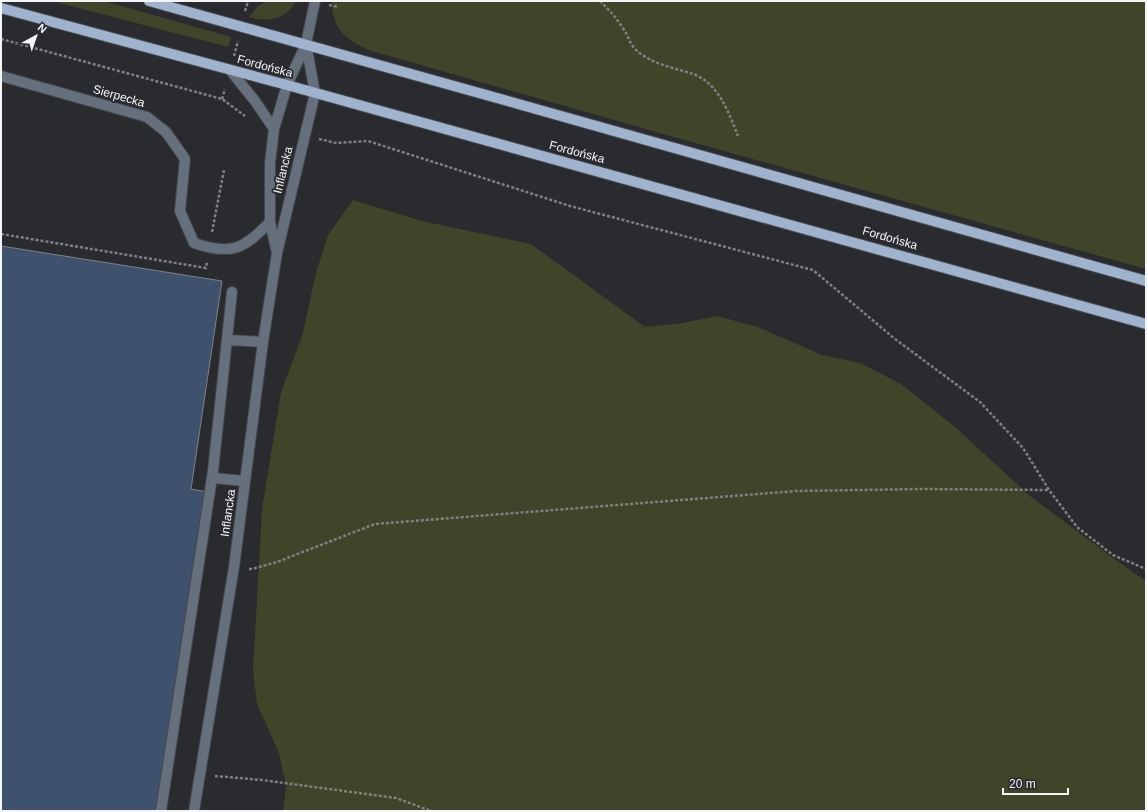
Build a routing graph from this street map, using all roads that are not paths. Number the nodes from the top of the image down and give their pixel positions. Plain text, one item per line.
1 (149, 1) edge
2 (316, 1) edge
3 (1, 8) edge
4 (306, 44) junction
5 (230, 70) junction
6 (1, 76) edge
7 (287, 85) junction
8 (315, 93) junction
9 (274, 129) junction
10 (270, 222) junction
11 (277, 253) junction
12 (1146, 281) edge
13 (232, 292) dead end
14 (1146, 324) edge
15 (227, 340) junction
16 (264, 342) junction
17 (212, 478) junction
18 (246, 481) junction
19 (161, 811) edge
20 (194, 811) edge

1 - 4 main road
2 - 4 street
3 - 5 main road, Fordońska
4 - 7 street, Inflancka
4 - 8 street
4 - 12 main road
5 - 7 main road, Fordońska
5 - 9 street, Inflancka
6 - 10 street, Sierpecka
7 - 8 main road, Fordońska
7 - 9 street, Inflancka
8 - 11 street, Inflancka
8 - 14 main road, Fordońska
9 - 10 street, Inflancka
10 - 11 street, Inflancka
11 - 16 street, Inflancka
13 - 15 street
15 - 16 street
15 - 17 street
16 - 18 street, Inflancka
17 - 18 street
17 - 19 street
18 - 20 street, Inflancka

